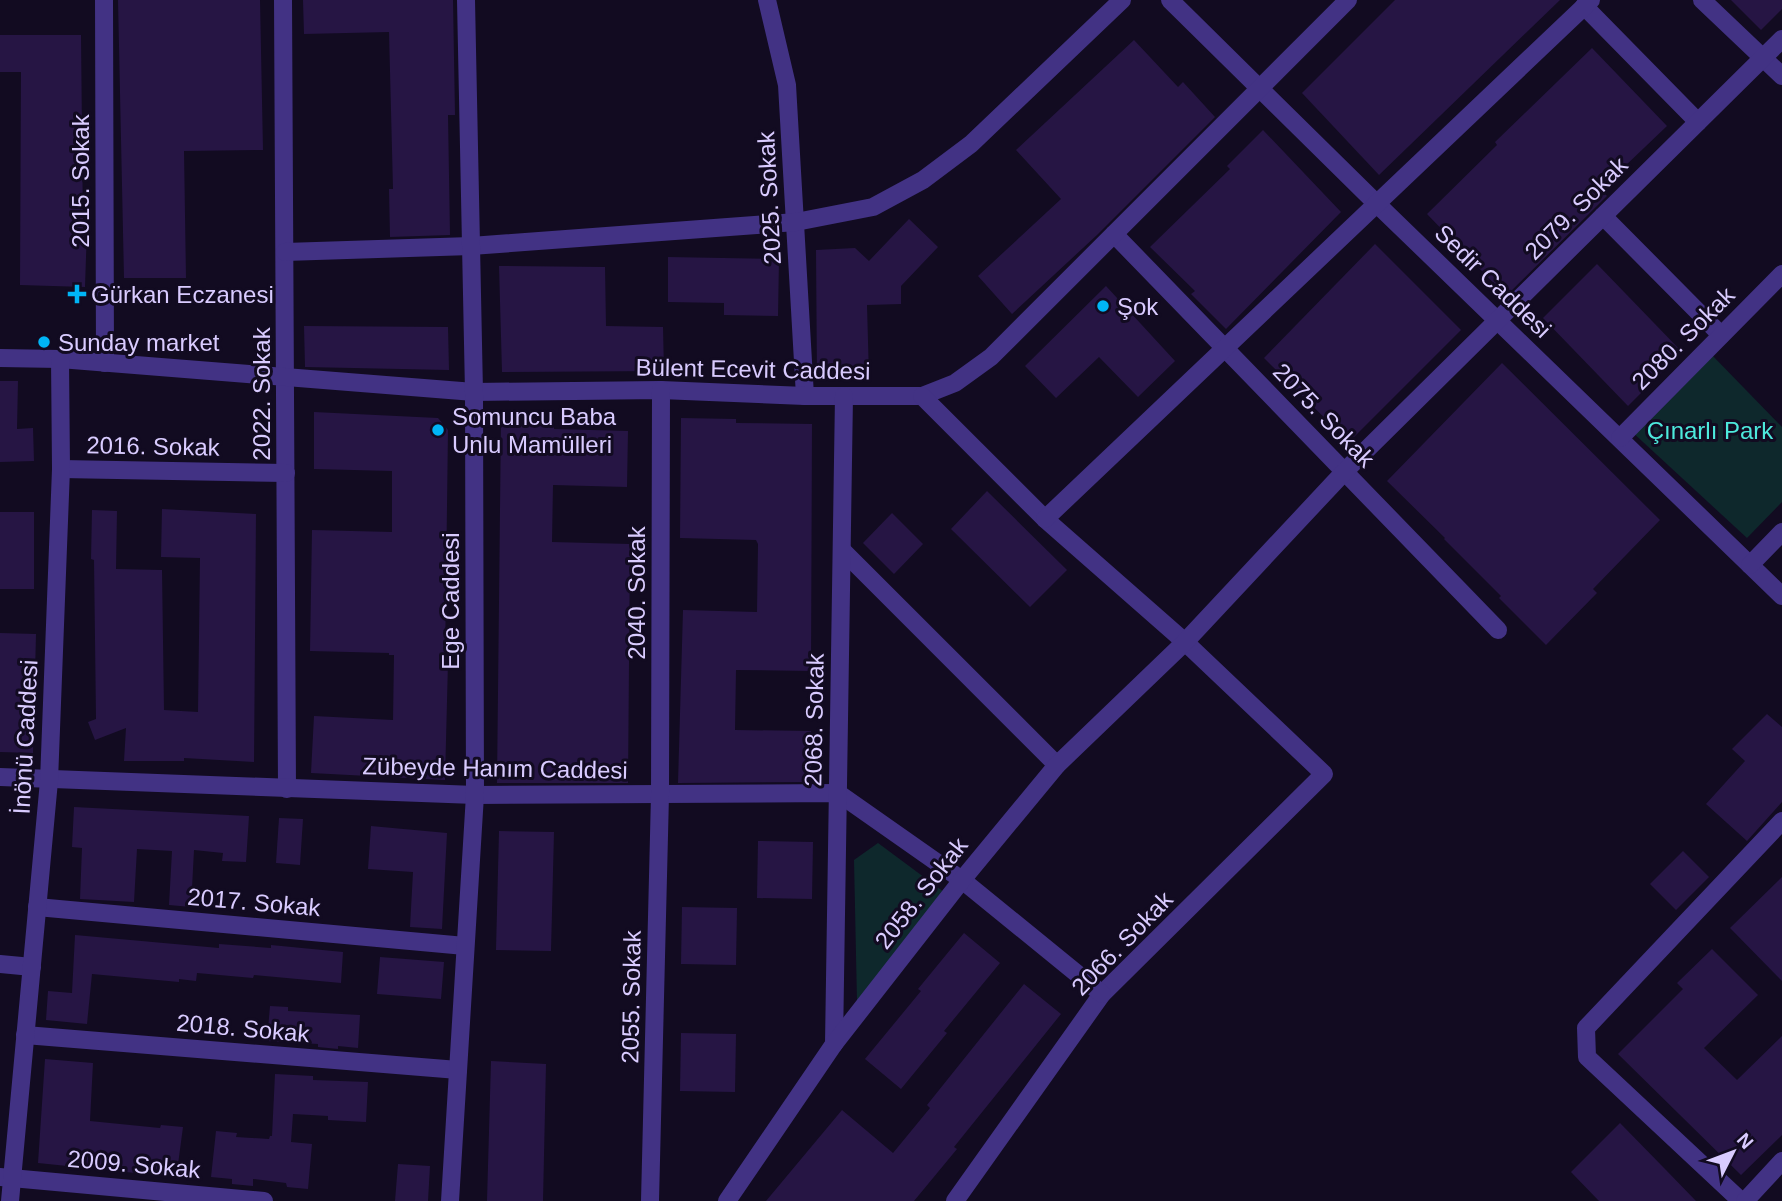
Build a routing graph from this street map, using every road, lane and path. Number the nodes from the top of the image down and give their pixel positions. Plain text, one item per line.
1 (104, 0) edge
2 (283, 0) edge
3 (466, 0) edge
4 (766, 0) edge
5 (1122, 0) edge
6 (1170, 0) edge
7 (1348, 0) edge
8 (1702, 0) edge
9 (1587, 3) edge
10 (1782, 39) edge
11 (1763, 58) junction
12 (1782, 76) edge
13 (1260, 89) junction
14 (1698, 122) junction
15 (1377, 204) junction
16 (1602, 216) junction
17 (796, 222) junction
18 (1114, 234) junction
19 (471, 246) junction
20 (285, 252) junction
21 (1782, 274) edge
22 (1498, 320) junction
23 (1721, 335) junction
24 (1224, 347) junction
25 (0, 358) edge
26 (60, 359) junction
27 (105, 363) junction
28 (285, 376) junction
29 (660, 390) junction
30 (474, 392) junction
31 (805, 396) junction
32 (844, 396) junction
33 (922, 396) junction
34 (1620, 438) junction
35 (61, 470) junction
36 (1345, 471) junction
37 (286, 472) junction
38 (1045, 519) junction
39 (1782, 533) edge
40 (842, 550) junction
41 (1750, 565) junction
42 (1782, 596) edge
43 (1499, 630) dead end
44 (1185, 642) junction
45 (1057, 765) junction
46 (0, 777) edge
47 (49, 780) junction
48 (287, 789) junction
49 (838, 793) junction
50 (475, 795) junction
51 (660, 795) junction
52 (1782, 821) edge
53 (962, 880) junction
54 (37, 907) junction
55 (465, 946) junction
56 (0, 964) edge
57 (32, 967) junction
58 (1102, 994) junction
59 (25, 1035) junction
60 (834, 1044) junction
61 (457, 1070) junction
62 (1782, 1161) edge
63 (6, 1177) edge
64 (10, 1201) edge
65 (264, 1201) edge
66 (450, 1201) edge
67 (650, 1201) edge
68 (727, 1201) edge
69 (955, 1201) edge
70 (1743, 1201) edge

1 - 27 street, 2015. Sokak
2 - 20 street, 2022. Sokak
3 - 19 street, Ege Caddesi
4 - 17 street, 2025. Sokak
5 - 17 street
6 - 13 street, Sedir Caddesi
7 - 13 street, Bülent Ecevit Caddesi
8 - 11 street
9 - 14 street
9 - 15 street
10 - 11 street, 2079. Sokak
11 - 12 street
11 - 14 street, 2079. Sokak
13 - 15 street, Sedir Caddesi
13 - 18 street, Bülent Ecevit Caddesi
14 - 16 street, 2079. Sokak
15 - 22 street, Sedir Caddesi
15 - 24 street
16 - 22 street, 2079. Sokak
16 - 23 street
17 - 19 street
17 - 31 street, 2025. Sokak
18 - 24 street, 2075. Sokak
18 - 33 street, Bülent Ecevit Caddesi
19 - 20 street
19 - 30 street, Ege Caddesi
20 - 28 street, 2022. Sokak
21 - 23 street, 2080. Sokak
22 - 34 street, Sedir Caddesi
22 - 36 street, 2079. Sokak
23 - 34 street, 2080. Sokak
24 - 36 street, 2075. Sokak
24 - 38 street
25 - 26 street, Bülent Ecevit Caddesi
26 - 27 street, Bülent Ecevit Caddesi
26 - 35 street, İnönü Caddesi
27 - 28 street, Bülent Ecevit Caddesi
28 - 30 street, Bülent Ecevit Caddesi
28 - 37 street, 2022. Sokak
29 - 30 street, Bülent Ecevit Caddesi
29 - 31 street, Bülent Ecevit Caddesi
29 - 51 street, 2040. Sokak
30 - 50 street, Ege Caddesi
31 - 32 street, Bülent Ecevit Caddesi
32 - 33 street, Bülent Ecevit Caddesi
32 - 40 street, 2068. Sokak
33 - 38 street
34 - 41 street, Sedir Caddesi
35 - 37 street, 2016. Sokak
35 - 47 street, İnönü Caddesi
36 - 43 street, 2075. Sokak
36 - 44 street, 2079. Sokak
37 - 48 street, 2022. Sokak
38 - 44 street
39 - 41 street
40 - 45 street
40 - 49 street, 2068. Sokak
41 - 42 street, Sedir Caddesi
44 - 45 street, 2058. Sokak
44 - 58 street, 2066. Sokak
45 - 53 street, 2058. Sokak
46 - 47 street, Zübeyde Hanım Caddesi
47 - 48 street, Zübeyde Hanım Caddesi
47 - 54 street, İnönü Caddesi
48 - 50 street, Zübeyde Hanım Caddesi
49 - 51 street, Zübeyde Hanım Caddesi
49 - 53 street
49 - 60 street, 2068. Sokak
50 - 51 street, Zübeyde Hanım Caddesi
50 - 55 street, Ege Caddesi
51 - 67 street, 2055. Sokak
52 - 70 street
53 - 58 street
53 - 60 street, 2058. Sokak
54 - 55 street, 2017. Sokak
54 - 57 street, İnönü Caddesi
55 - 61 street, Ege Caddesi
56 - 57 street
57 - 59 street, İnönü Caddesi
58 - 69 street, 2066. Sokak
59 - 61 street, 2018. Sokak
59 - 63 street, İnönü Caddesi
60 - 68 street, 2058. Sokak
61 - 66 street, Ege Caddesi
62 - 70 street
63 - 64 street, İnönü Caddesi
63 - 65 street, 2009. Sokak

